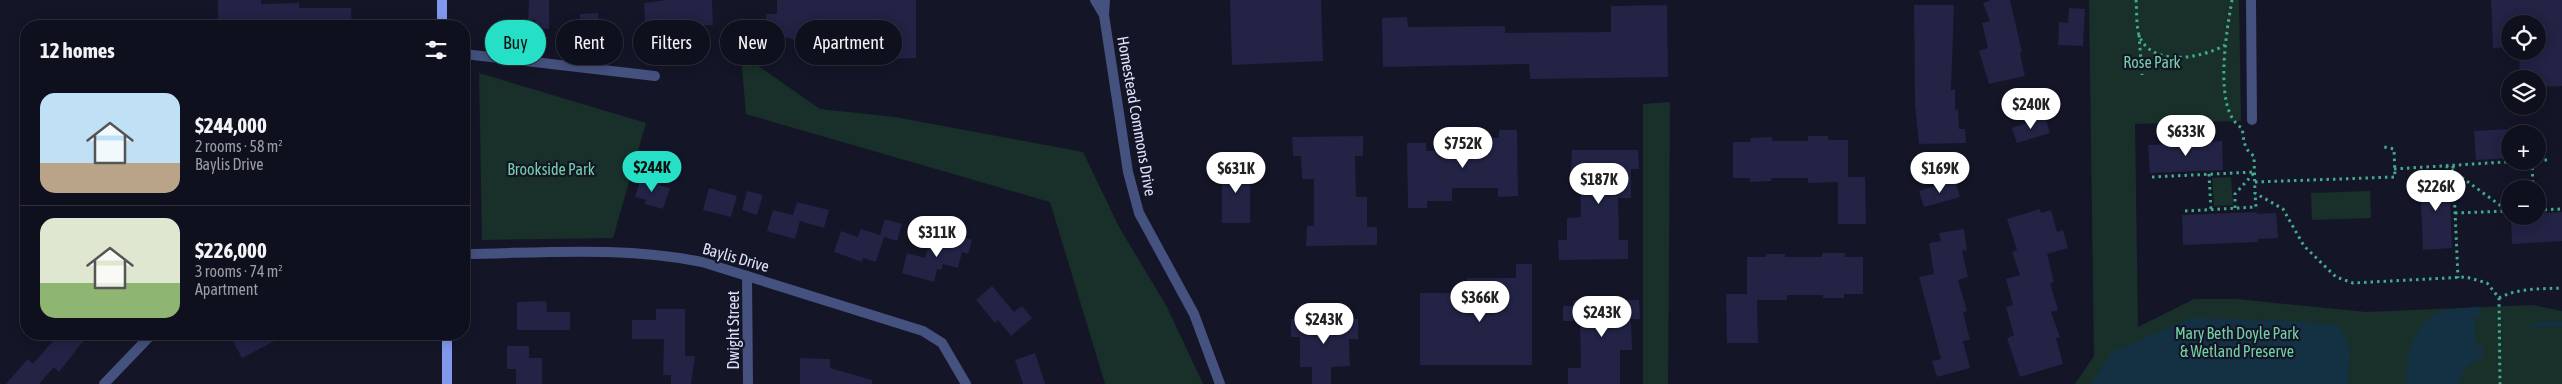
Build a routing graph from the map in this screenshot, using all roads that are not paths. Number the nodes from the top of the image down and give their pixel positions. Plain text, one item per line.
1 (442, 0) edge
2 (1095, 0) edge
3 (1105, 0) edge
4 (2251, 0) edge
5 (1104, 15) junction
6 (442, 20) edge
7 (470, 55) edge
8 (655, 76) dead end
9 (2252, 120) dead end
10 (470, 254) edge
11 (747, 276) junction
12 (146, 340) edge
13 (447, 340) edge
14 (104, 384) edge
15 (448, 384) edge
16 (748, 384) edge
17 (966, 384) edge
18 (1220, 384) edge

1 - 6 main road
2 - 5 street, Homestead Commons Drive
3 - 5 street, Homestead Commons Drive
4 - 9 street
5 - 18 street, Homestead Commons Drive
7 - 8 street
10 - 11 street, Baylis Drive
11 - 16 street, Dwight Street
11 - 17 street, Baylis Drive
12 - 14 street
13 - 15 main road

